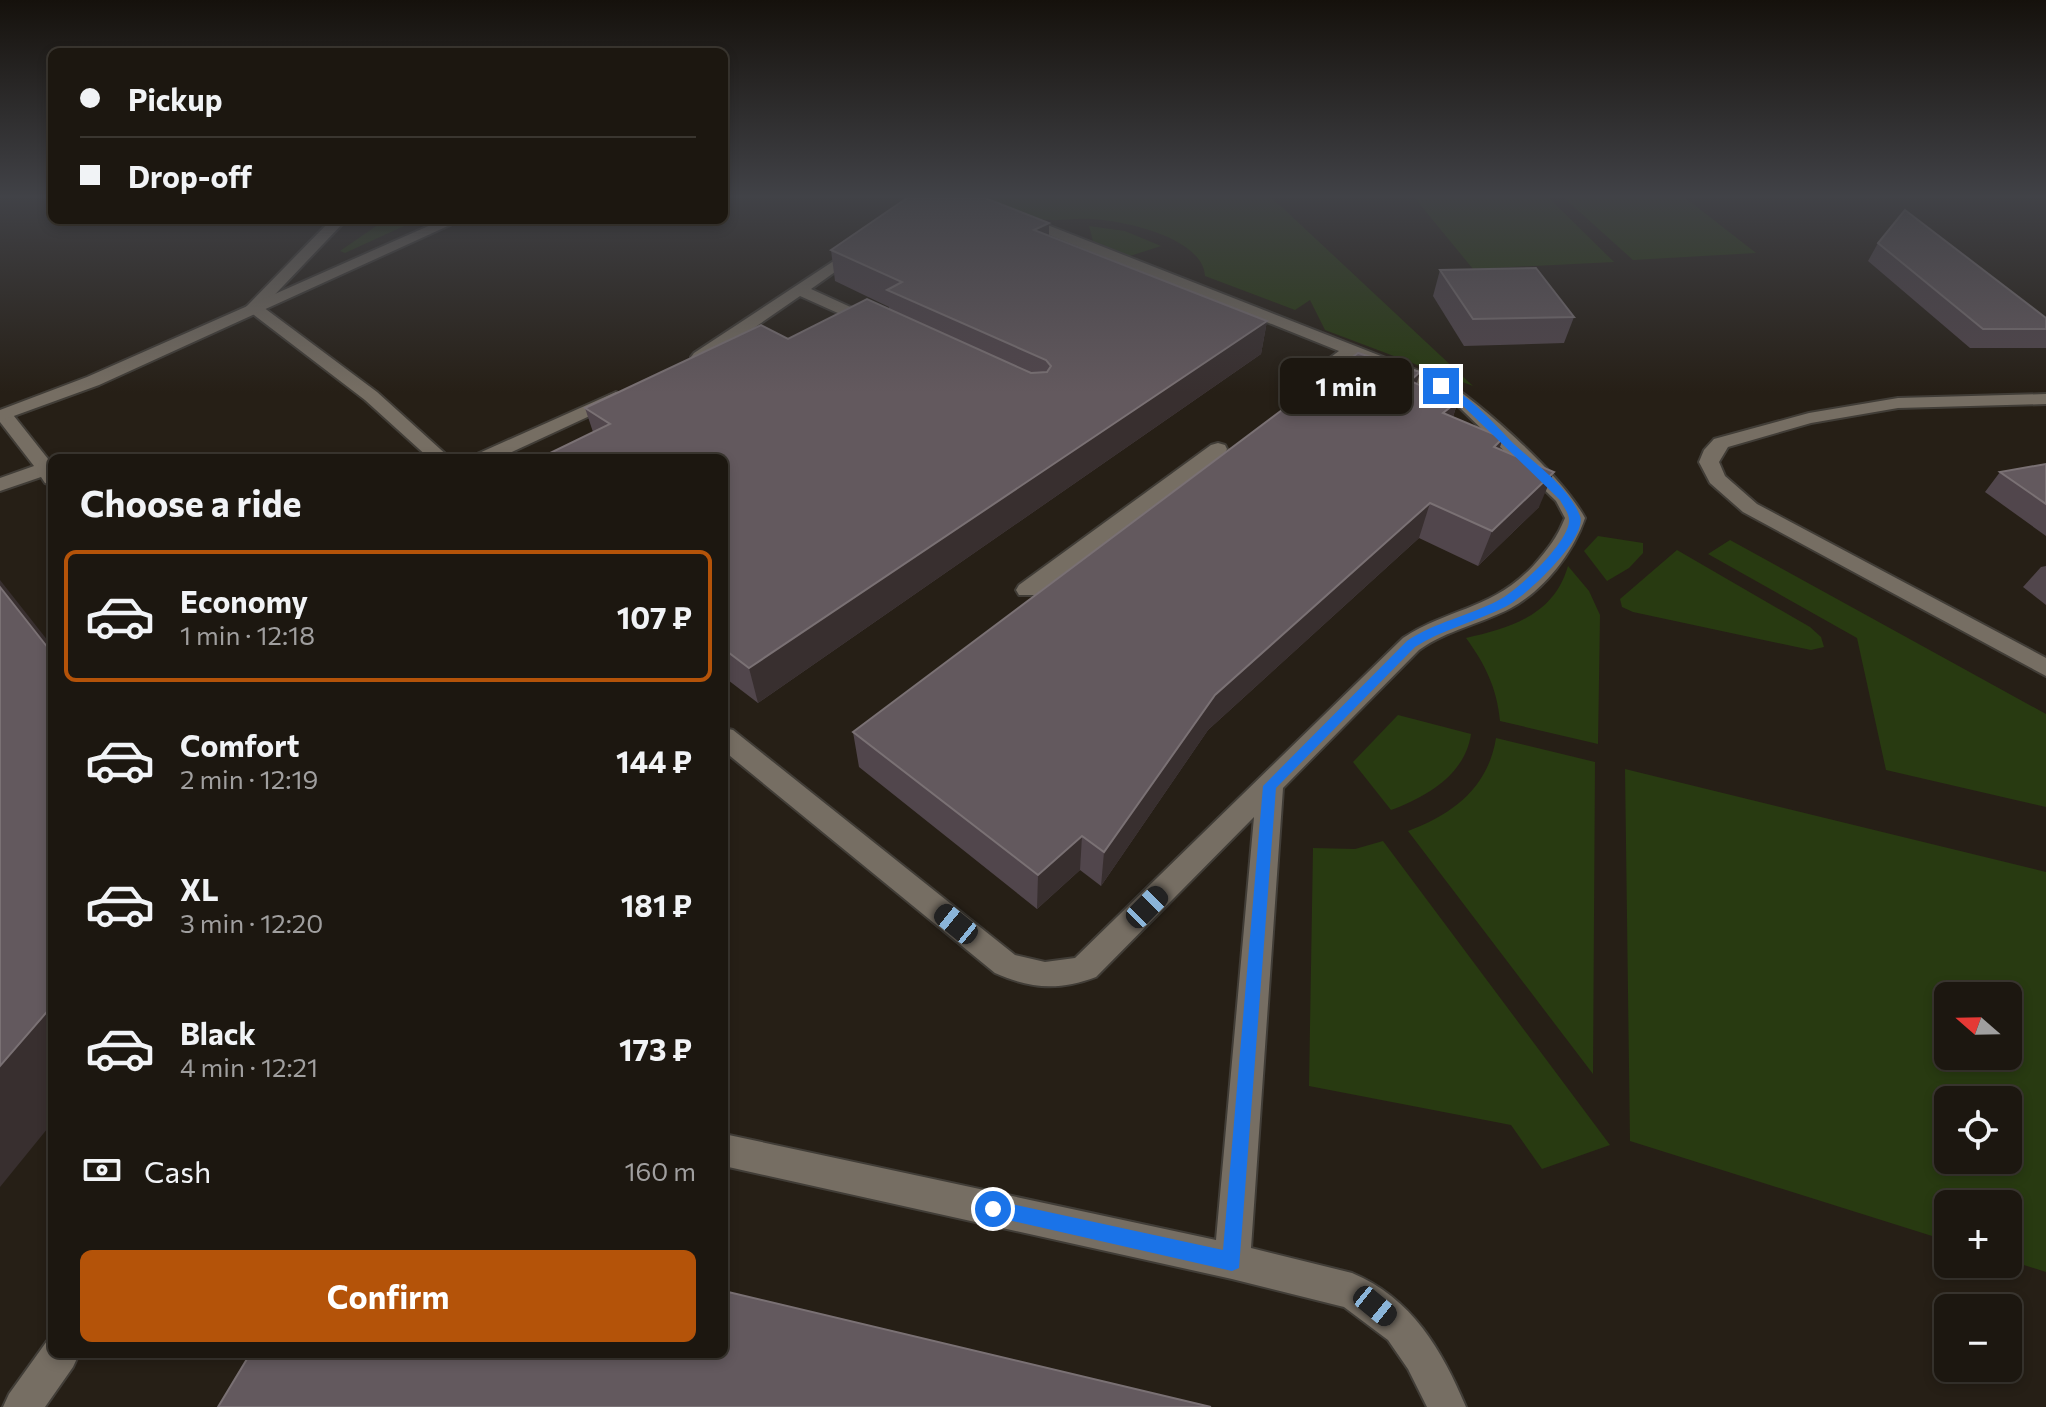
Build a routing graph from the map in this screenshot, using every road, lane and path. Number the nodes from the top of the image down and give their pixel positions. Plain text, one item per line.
1 (298, 262) edge
2 (359, 262) edge
3 (841, 262) edge
4 (1130, 262) edge
5 (801, 290) junction
6 (253, 308) junction
7 (884, 328) edge
8 (1353, 349) junction
9 (678, 368) edge
10 (1318, 375) dead end
11 (636, 387) edge
12 (2046, 399) edge
13 (2, 415) edge
14 (1218, 449) dead end
15 (436, 454) edge
16 (493, 454) edge
17 (48, 472) edge
18 (48, 473) edge
19 (0, 485) edge
20 (1027, 590) dead end
21 (2046, 668) edge
22 (728, 740) edge
23 (1270, 786) junction
24 (728, 1151) edge
25 (1232, 1261) junction
26 (57, 1358) edge
27 (22, 1407) edge
28 (1447, 1407) edge

1 - 6 street
2 - 6 street
3 - 5 street
4 - 8 street
5 - 7 street
5 - 9 street
6 - 13 street
6 - 15 street
8 - 10 street
8 - 23 street
11 - 16 street
12 - 21 street
13 - 17 street
14 - 20 street
18 - 19 street
22 - 23 street
23 - 25 street
24 - 25 street
25 - 28 street
26 - 27 street

